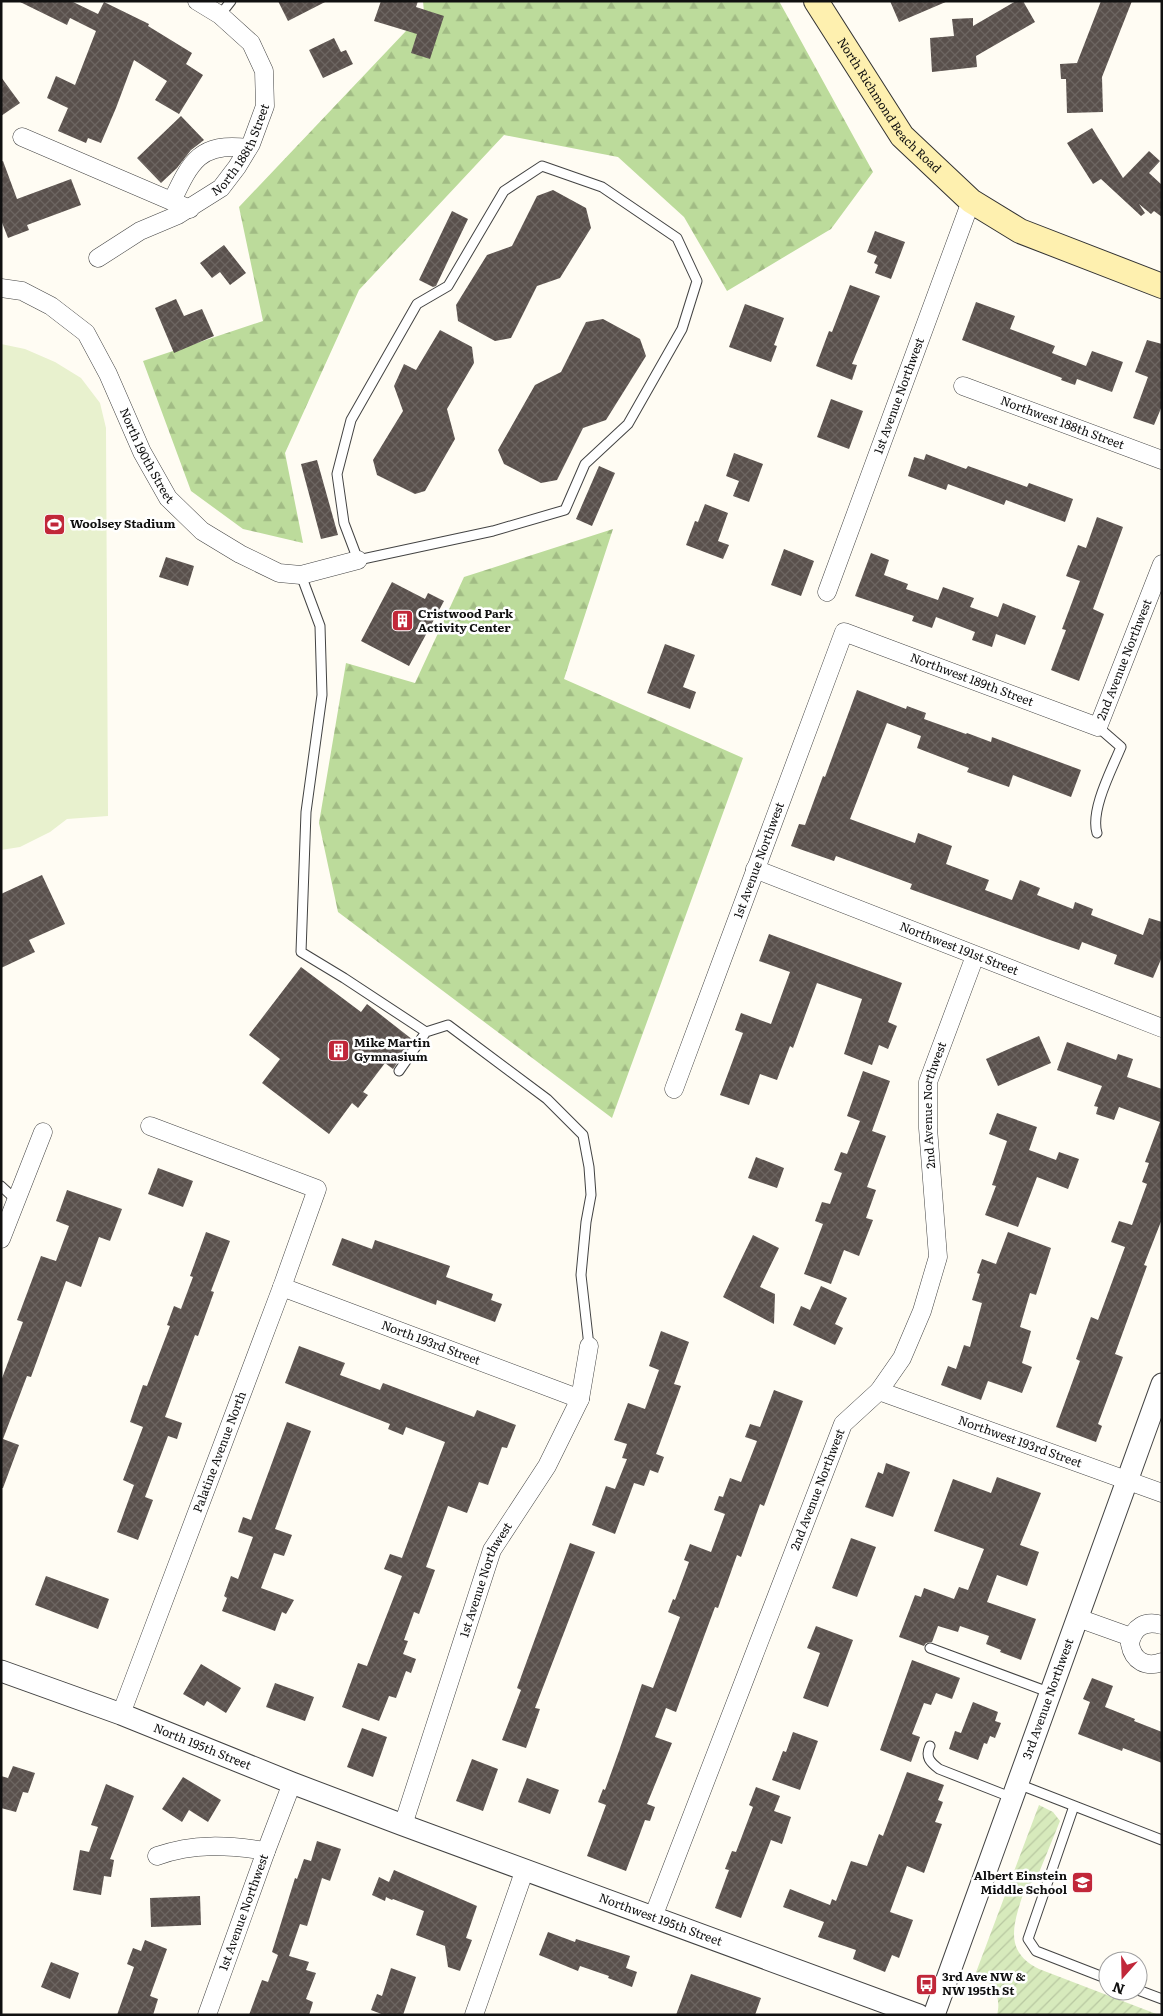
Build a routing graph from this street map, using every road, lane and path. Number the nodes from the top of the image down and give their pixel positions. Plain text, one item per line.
1 (197, 1) edge
2 (816, 1) edge
3 (225, 8) edge
4 (22, 137) dead end
5 (248, 148) junction
6 (172, 201) junction
7 (970, 201) junction
8 (190, 209) junction
9 (98, 258) dead end
10 (1162, 286) edge
11 (1, 288) edge
12 (963, 386) dead end
13 (1162, 460) edge
14 (358, 560) junction
15 (1162, 564) edge
16 (301, 575) junction
17 (827, 592) dead end
18 (844, 632) joint
19 (1098, 727) junction
20 (1098, 833) dead end
21 (755, 869) junction
22 (975, 956) junction
23 (1162, 1028) edge
24 (426, 1032) junction
25 (399, 1071) dead end
26 (674, 1089) dead end
27 (150, 1126) dead end
28 (42, 1132) dead end
29 (1, 1186) edge
30 (16, 1200) junction
31 (1, 1239) edge
32 (282, 1287) junction
33 (589, 1346) joint
34 (1162, 1384) edge
35 (879, 1390) junction
36 (580, 1400) junction
37 (1126, 1480) junction
38 (1162, 1493) edge
39 (1078, 1618) junction
40 (1162, 1625) edge
41 (1131, 1637) junction
42 (930, 1648) dead end
43 (1162, 1662) edge
44 (1, 1671) edge
45 (1051, 1693) junction
46 (120, 1714) junction
47 (930, 1746) dead end
48 (292, 1783) junction
49 (1016, 1791) junction
50 (1074, 1806) junction
51 (403, 1825) junction
52 (1162, 1840) edge
53 (266, 1851) junction
54 (157, 1856) dead end
55 (525, 1869) junction
56 (653, 1917) junction
57 (1098, 1975) edge
58 (1148, 1994) edge
59 (1162, 1999) edge
60 (207, 2015) edge
61 (474, 2015) edge
62 (919, 2015) edge
63 (934, 2015) edge

1 - 3 street, North 188th Street
2 - 7 main road, North Richmond Beach Road
3 - 5 street, North 188th Street
4 - 6 street
5 - 6 street
5 - 8 street, North 188th Street
6 - 8 street
7 - 10 main road, North Richmond Beach Road
7 - 17 street, 1st Avenue Northwest
8 - 9 street, North 188th Street
11 - 16 street, North 190th Street
12 - 13 street, Northwest 188th Street
14 - 14 lane
14 - 16 street, North 190th Street
15 - 19 street, 2nd Avenue Northwest
16 - 24 lane
18 - 19 street, Northwest 189th Street
18 - 21 street, 1st Avenue Northwest
19 - 20 lane
21 - 22 street, Northwest 191st Street
21 - 26 street, 1st Avenue Northwest
22 - 23 street, Northwest 191st Street
22 - 35 street, 2nd Avenue Northwest
24 - 25 lane
24 - 33 lane
27 - 32 street, Palatine Avenue North
28 - 30 street
29 - 30 lane
30 - 31 street
32 - 36 street, North 193rd Street
32 - 46 street, Palatine Avenue North
33 - 36 street, 1st Avenue Northwest
34 - 37 street, 3rd Avenue Northwest
35 - 37 street, Northwest 193rd Street
35 - 56 street, 2nd Avenue Northwest
36 - 51 street, 1st Avenue Northwest
37 - 38 street, Northwest 193rd Street
37 - 39 street, 3rd Avenue Northwest
39 - 41 street
39 - 45 street, 3rd Avenue Northwest
40 - 41 street
41 - 43 street
42 - 45 lane
44 - 46 street, North 195th Street
45 - 49 street, 3rd Avenue Northwest
46 - 48 street, North 195th Street
47 - 49 lane
48 - 51 street, North 195th Street
48 - 53 street, 1st Avenue Northwest
49 - 50 lane
49 - 63 street, 3rd Avenue Northwest
50 - 52 lane
50 - 57 lane
51 - 55 street, Northwest 195th Street
53 - 54 street
53 - 60 street, 1st Avenue Northwest
55 - 56 street, Northwest 195th Street
55 - 61 street
56 - 62 street, Northwest 195th Street
58 - 59 lane

